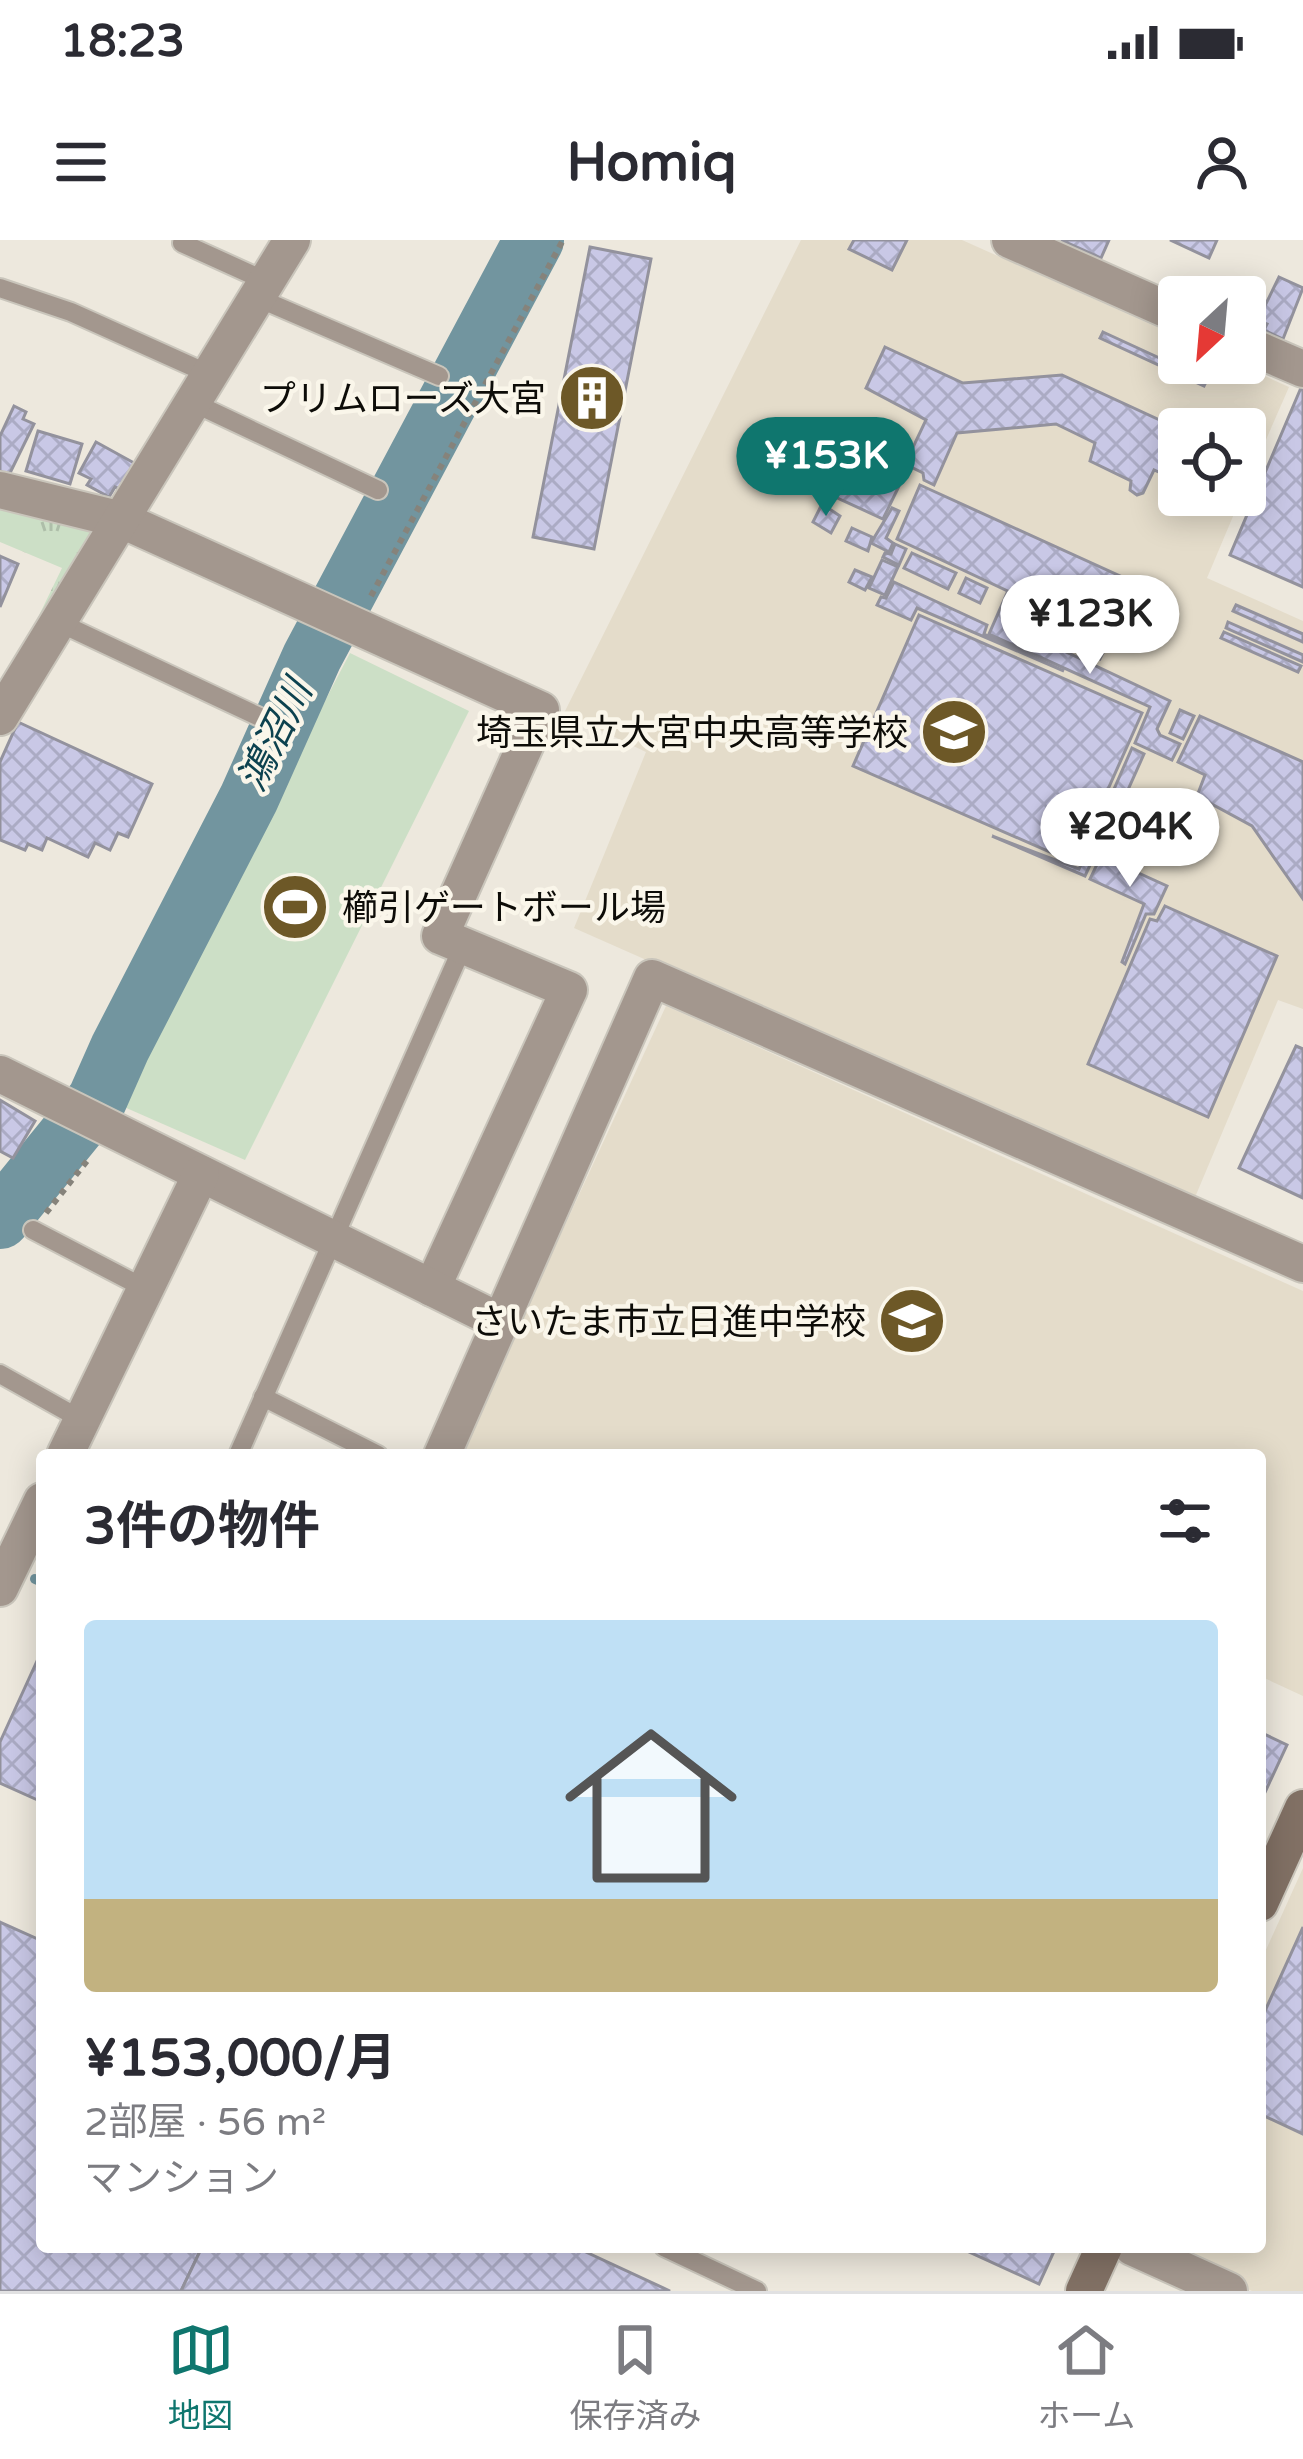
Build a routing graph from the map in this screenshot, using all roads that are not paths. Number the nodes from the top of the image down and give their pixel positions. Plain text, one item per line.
1 (292, 240) edge
2 (1010, 240) edge
3 (182, 243) dead end
4 (0, 288) edge
5 (263, 290) junction
6 (1158, 305) edge
7 (1266, 353) edge
8 (1303, 369) edge
9 (439, 376) dead end
10 (203, 389) junction
11 (0, 490) edge
12 (378, 490) dead end
13 (122, 520) junction
14 (58, 622) junction
15 (0, 717) edge
16 (266, 720) dead end
17 (463, 946) junction
18 (0, 1074) edge
19 (201, 1174) junction
20 (33, 1230) road end
21 (331, 1238) junction
22 (1303, 1264) edge
23 (432, 1288) junction
24 (146, 1289) junction
25 (500, 1322) junction
26 (0, 1374) edge
27 (262, 1397) junction
28 (82, 1420) junction
29 (67, 1449) edge
30 (240, 1449) edge
31 (366, 1449) edge
32 (445, 1449) edge
33 (36, 1514) edge
34 (0, 1588) edge
35 (1303, 1808) edge
36 (1266, 1890) edge
37 (677, 2253) edge
38 (1101, 2253) edge
39 (1145, 2253) edge
40 (757, 2291) edge
41 (1084, 2291) edge
42 (1228, 2291) edge

1 - 5 street
2 - 6 street
3 - 5 lane
4 - 10 lane
5 - 9 lane
5 - 10 street
7 - 8 street
10 - 12 lane
10 - 13 street
11 - 13 street
13 - 14 street
13 - 17 street
14 - 15 street
14 - 16 lane
17 - 21 lane
17 - 23 street
18 - 19 street
19 - 21 street
19 - 24 street
20 - 24 lane
21 - 23 street
21 - 27 lane
22 - 25 street
23 - 25 street
24 - 28 street
25 - 32 street
26 - 28 lane
27 - 30 lane
27 - 31 lane
28 - 29 street
33 - 34 street
35 - 36 street
37 - 40 lane
38 - 41 street
39 - 42 street

